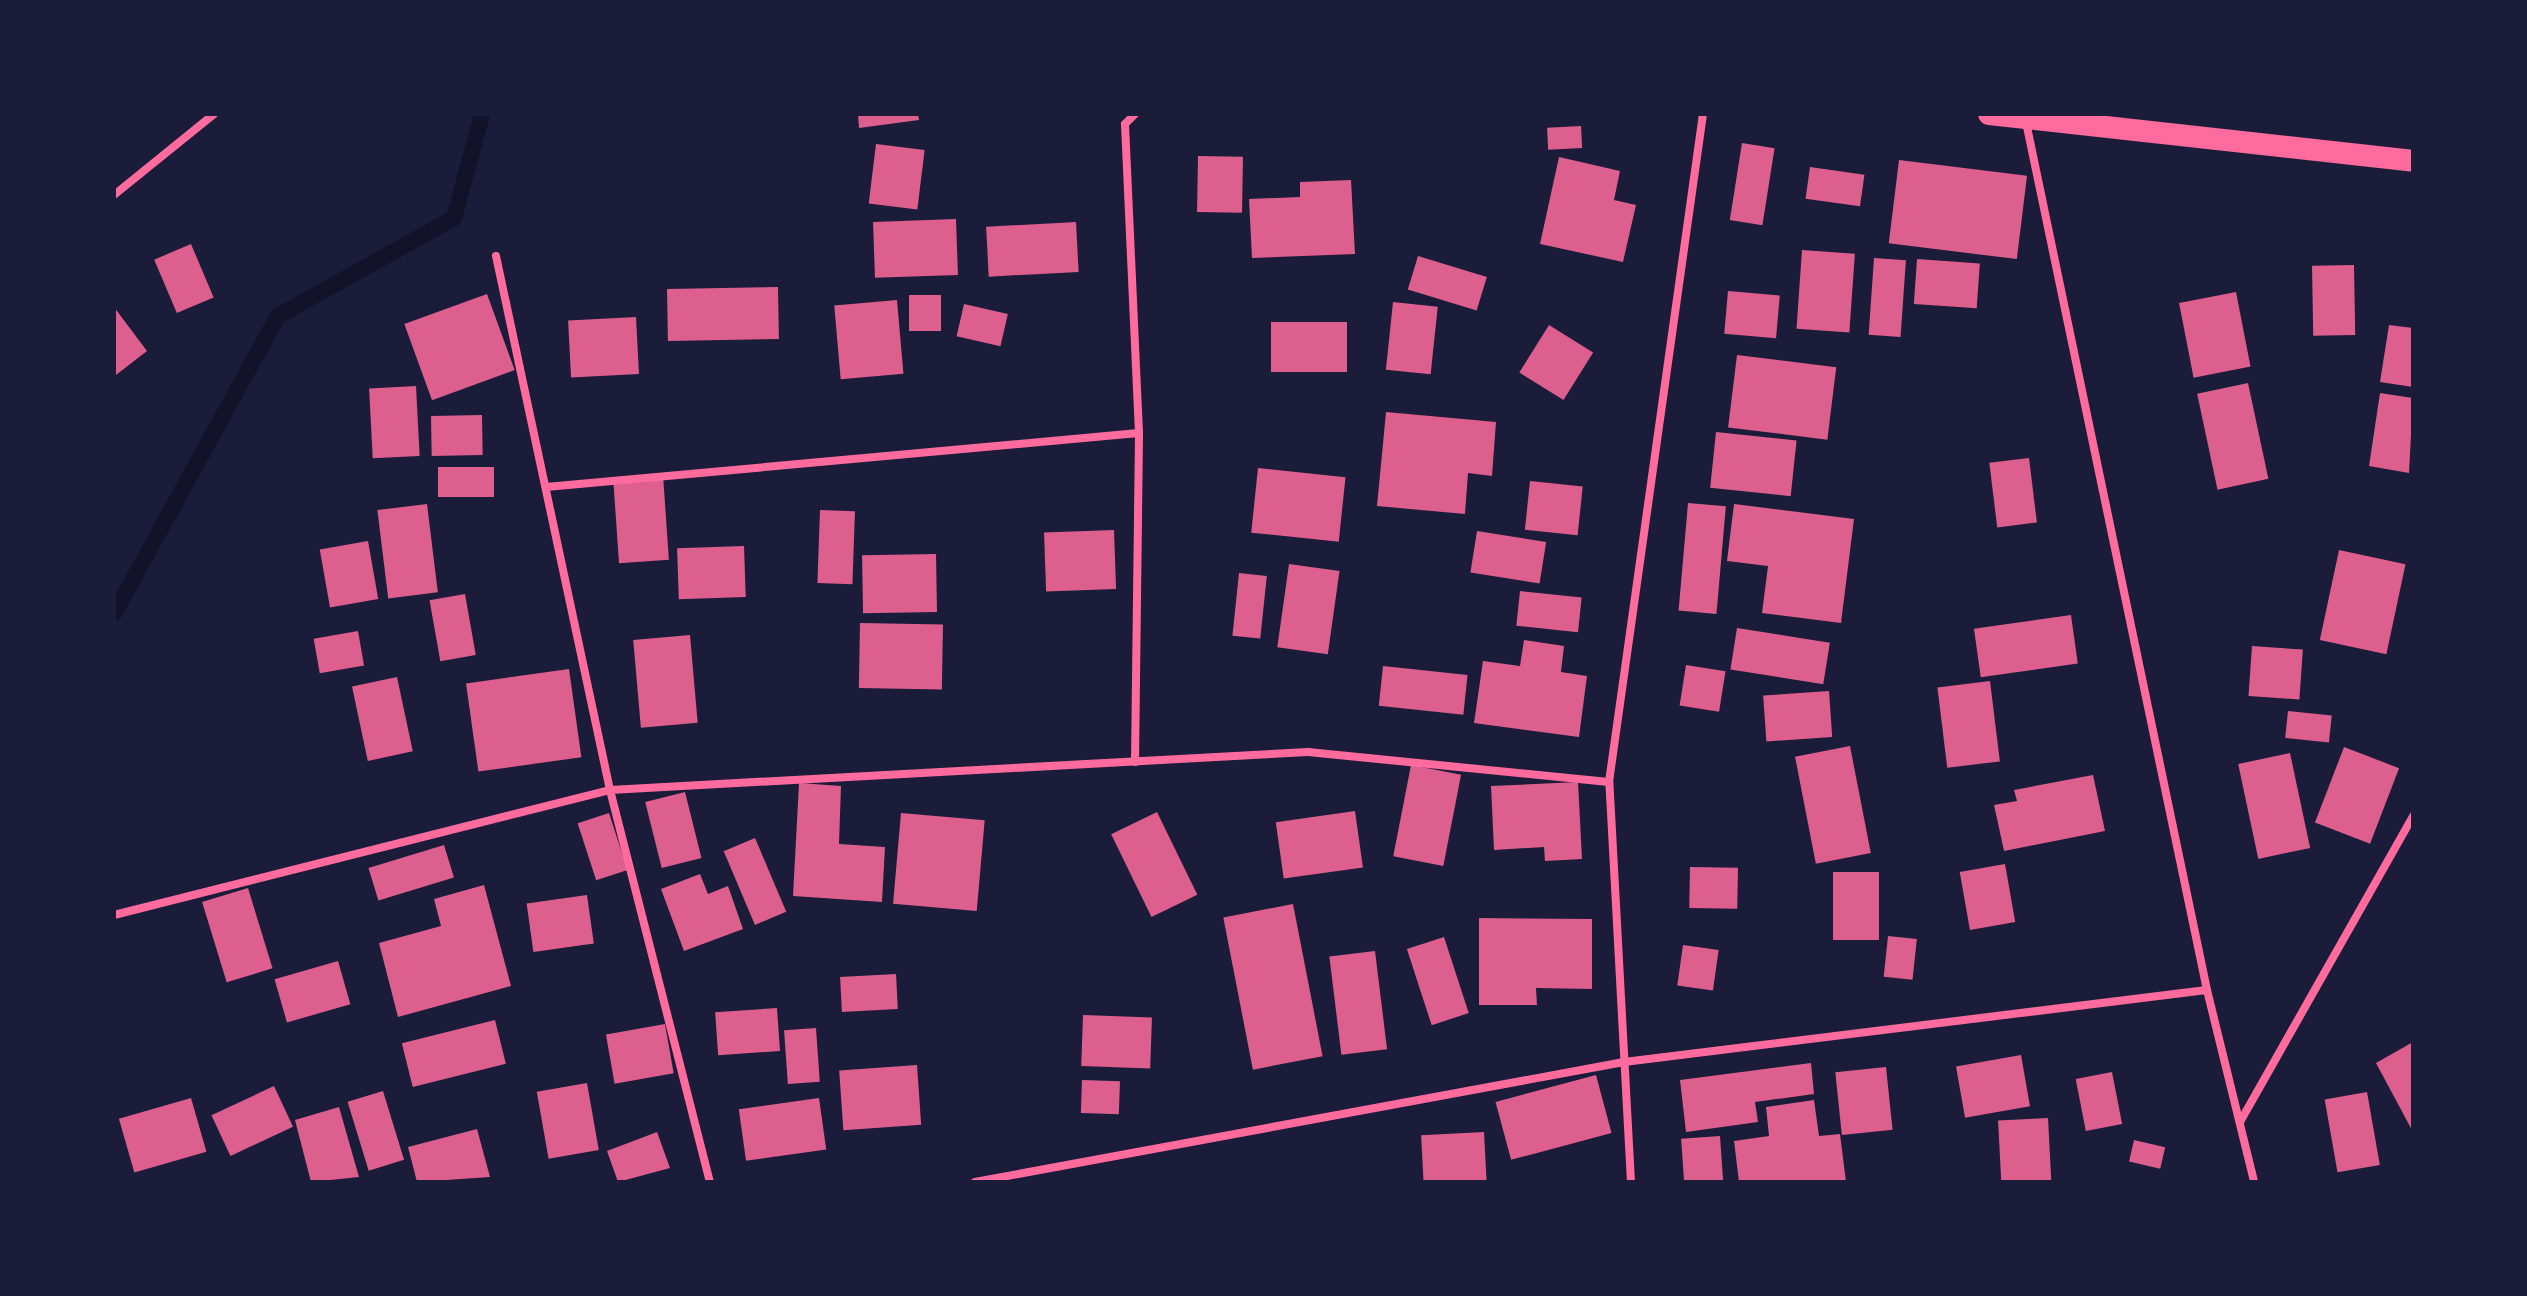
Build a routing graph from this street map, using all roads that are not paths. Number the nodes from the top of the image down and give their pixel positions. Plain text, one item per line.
1 (214, 114) edge
2 (1135, 114) edge
3 (1703, 114) edge
4 (1989, 114) edge
5 (2026, 122) junction
6 (2413, 161) edge
7 (114, 195) edge
8 (496, 256) dead end
9 (1139, 433) junction
10 (546, 487) junction
11 (1135, 762) junction
12 (1609, 782) junction
13 (610, 790) junction
14 (2413, 816) edge
15 (114, 915) edge
16 (2207, 990) junction
17 (1624, 1062) junction
18 (2240, 1122) junction
19 (710, 1182) edge
20 (975, 1182) edge
21 (1631, 1182) edge
22 (2254, 1182) edge

1 - 7 street
2 - 9 street
3 - 12 street
4 - 5 highway
5 - 6 highway
5 - 16 street
8 - 10 street
9 - 10 street
9 - 11 street
10 - 13 street
11 - 12 street
11 - 13 street
12 - 17 street
13 - 15 street
13 - 19 street
14 - 18 street
16 - 17 street
16 - 18 street
17 - 20 street
17 - 21 street
18 - 22 street

